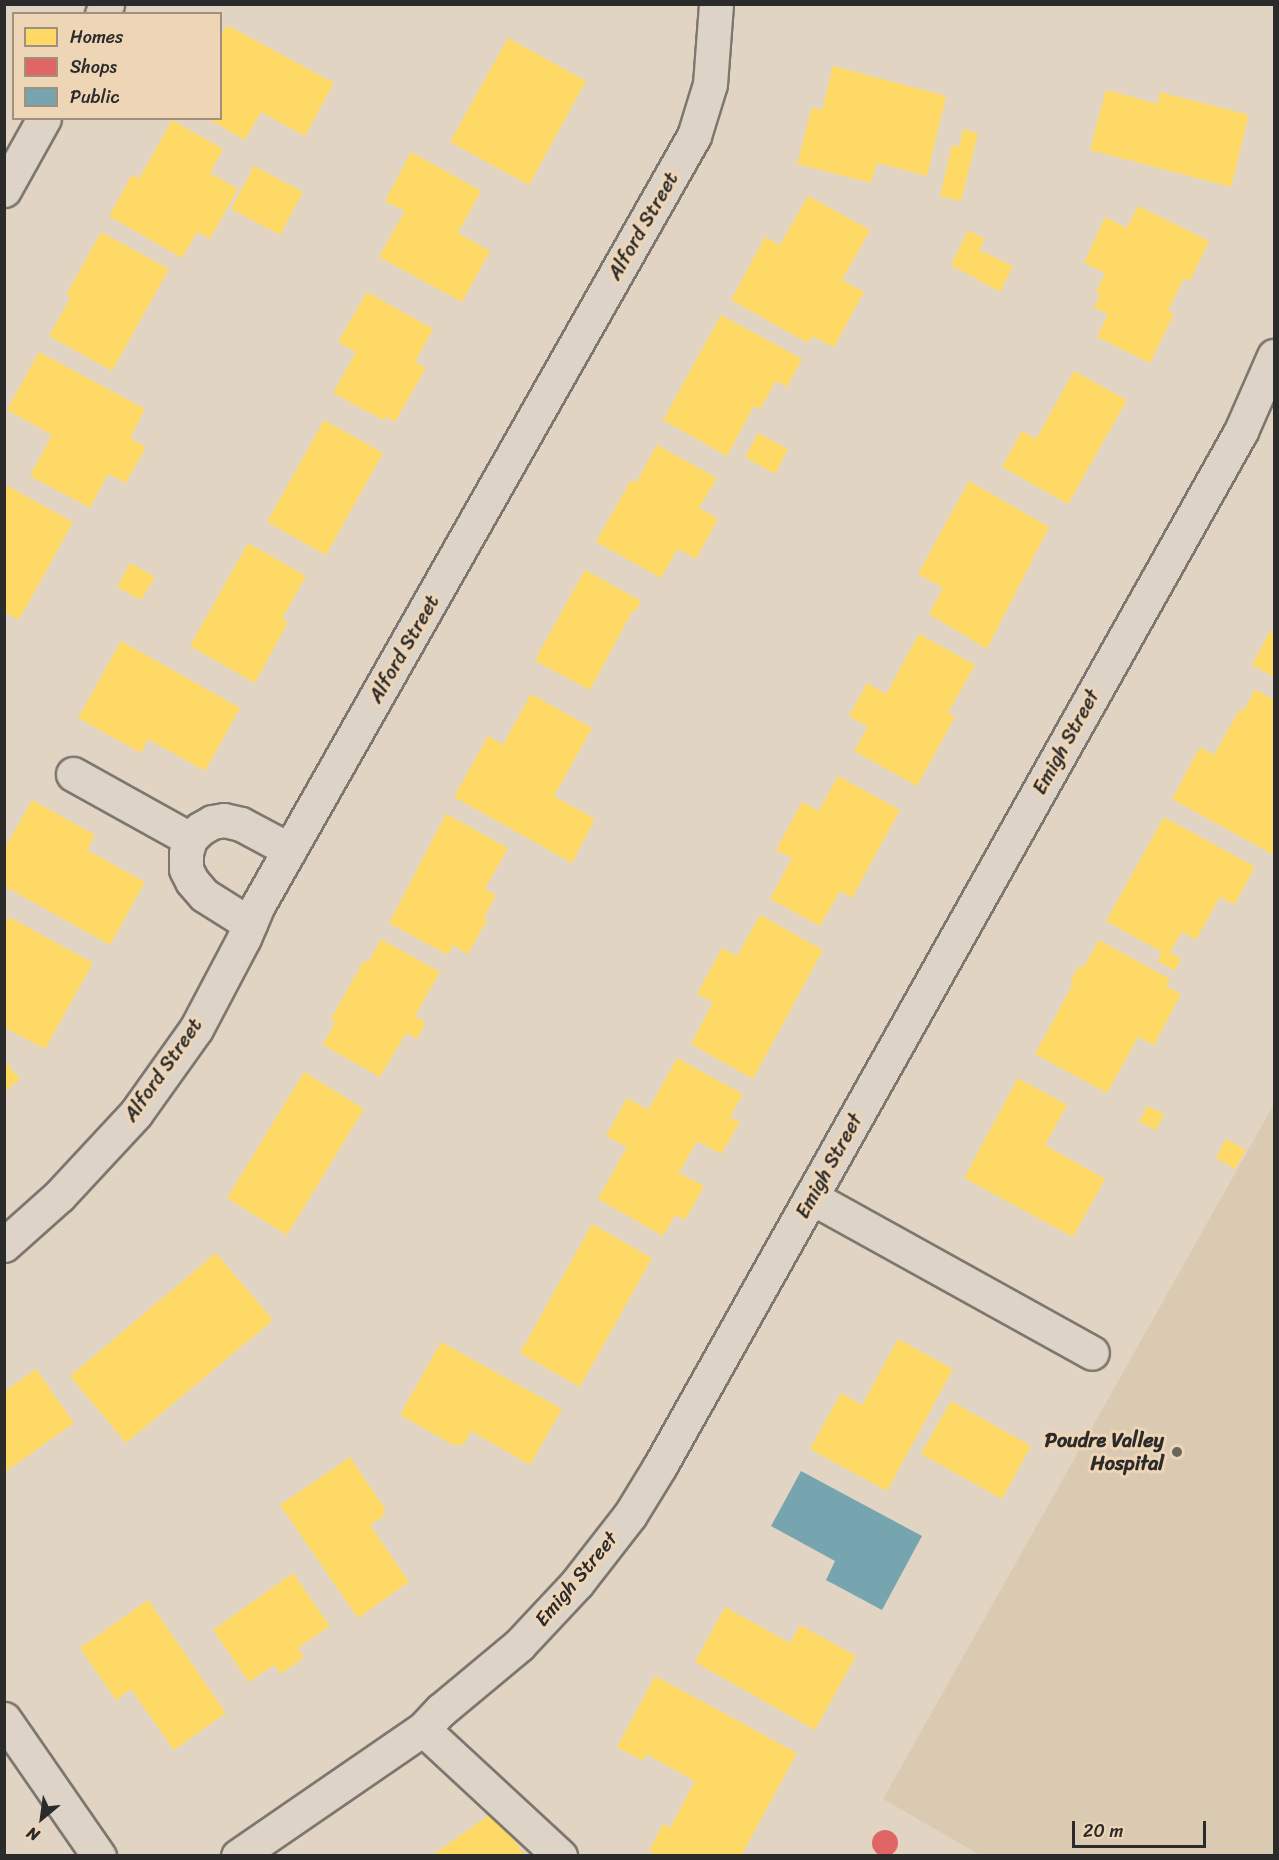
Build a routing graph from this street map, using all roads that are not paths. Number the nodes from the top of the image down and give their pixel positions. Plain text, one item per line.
1 (716, 4) edge
2 (43, 120) edge
3 (4, 190) edge
4 (1275, 356) edge
5 (73, 774) dead end
6 (190, 839) junction
7 (290, 850) junction
8 (250, 924) junction
9 (811, 1197) junction
10 (4, 1245) edge
11 (1092, 1353) dead end
12 (4, 1719) edge
13 (423, 1729) junction
14 (99, 1856) edge
15 (238, 1856) edge
16 (560, 1856) edge

1 - 7 street, Alford Street
2 - 3 street
4 - 9 street, Emigh Street
5 - 6 street
6 - 7 street
6 - 8 street
7 - 8 street, Alford Street
8 - 10 street, Alford Street
9 - 11 street
9 - 13 street, Emigh Street
12 - 14 street
13 - 15 street, Emigh Street
13 - 16 street

